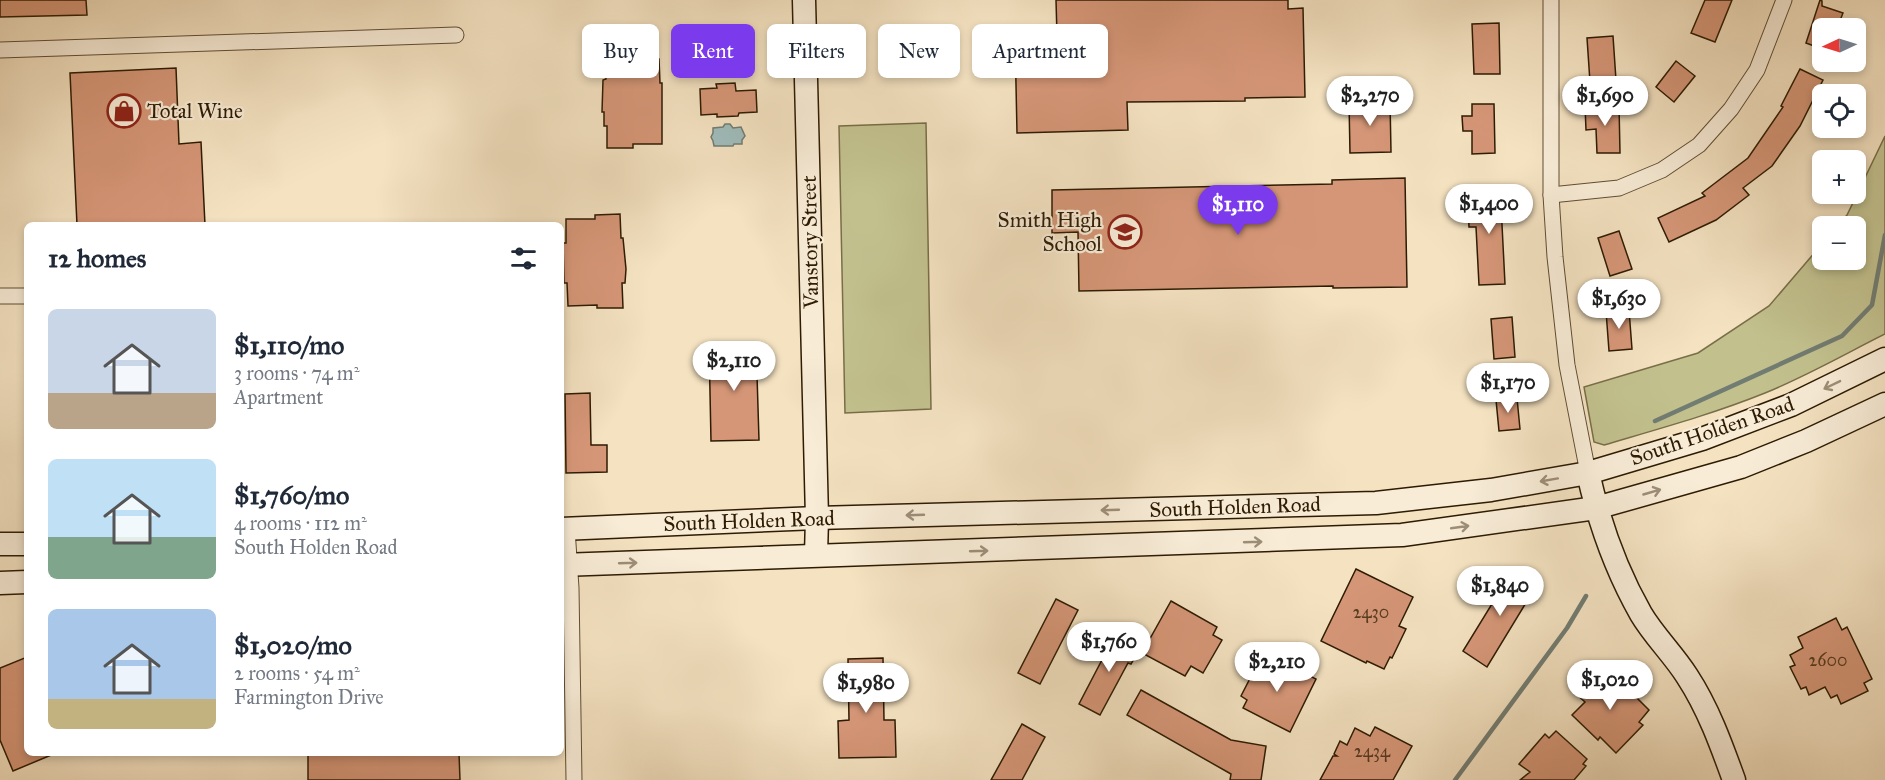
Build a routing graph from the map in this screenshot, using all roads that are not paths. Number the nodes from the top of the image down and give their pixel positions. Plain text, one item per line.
1 (804, 0) edge
2 (1551, 0) edge
3 (1784, 0) edge
4 (456, 35) dead end
5 (0, 50) edge
6 (1551, 195) junction
7 (0, 296) edge
8 (24, 296) edge
9 (1885, 359) edge
10 (1885, 405) edge
11 (1588, 473) junction
12 (1596, 508) junction
13 (817, 518) junction
14 (564, 529) edge
15 (0, 544) edge
16 (24, 544) edge
17 (816, 555) junction
18 (566, 565) edge
19 (24, 582) edge
20 (0, 583) edge
21 (574, 780) edge
22 (1734, 780) edge

1 - 13 main road, Vanstory Street
2 - 6 street
3 - 6 street
4 - 5 street
6 - 11 street
7 - 8 street
9 -> 11 main road, South Holden Road
12 -> 10 main road, South Holden Road
11 - 12 main road
11 -> 13 main road, South Holden Road
17 -> 12 main road, South Holden Road
12 - 22 main road
13 - 14 main road, South Holden Road
13 - 17 main road, Vanstory Street
14 - 18 street
15 - 16 main road
18 -> 17 main road, South Holden Road
18 - 21 street
19 - 20 main road

